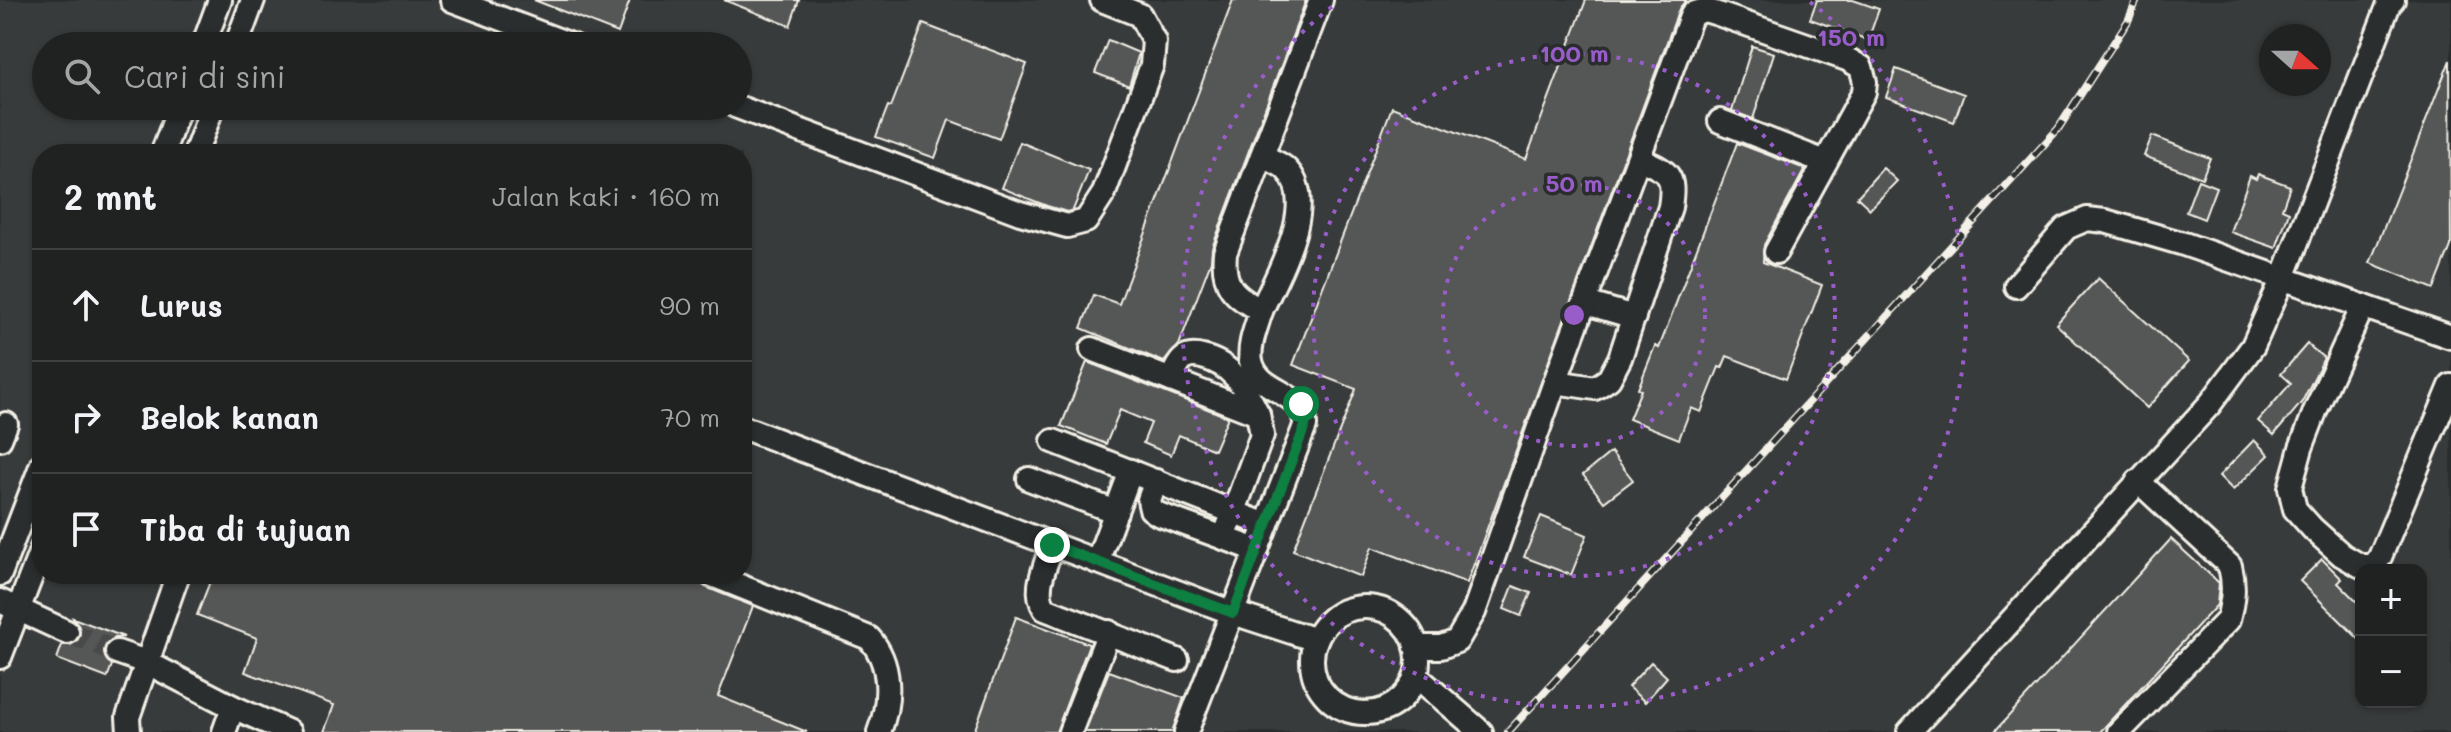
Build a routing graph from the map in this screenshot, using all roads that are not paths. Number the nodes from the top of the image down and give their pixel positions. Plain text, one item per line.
1 (220, 0) edge
2 (253, 0) edge
3 (452, 0) edge
4 (1102, 0) edge
5 (1321, 0) edge
6 (2393, 0) edge
7 (208, 32) edge
8 (241, 32) edge
9 (537, 32) edge
10 (752, 112) edge
11 (175, 120) edge
12 (208, 120) edge
13 (1720, 121) dead end
14 (166, 144) edge
15 (199, 144) edge
16 (1262, 156) junction
17 (1640, 159) junction
18 (1825, 162) junction
19 (1776, 252) dead end
20 (2283, 278) junction
21 (2016, 286) dead end
22 (1586, 303) junction
23 (2363, 306) junction
24 (1261, 311) junction
25 (1634, 317) junction
26 (2451, 337) edge
27 (1092, 349) dead end
28 (1171, 380) junction
29 (1555, 382) junction
30 (2451, 386) edge
31 (1258, 414) junction
32 (752, 431) edge
33 (1053, 441) dead end
34 (1131, 471) junction
35 (1029, 479) dead end
36 (1156, 481) junction
37 (2138, 481) junction
38 (32, 482) edge
39 (1116, 512) junction
40 (1234, 512) junction
41 (8, 525) edge
42 (1266, 525) junction
43 (1224, 538) junction
44 (1052, 545) junction
45 (1257, 550) junction
46 (1097, 562) junction
47 (32, 565) edge
48 (0, 574) edge
49 (174, 584) edge
50 (735, 584) edge
51 (9, 605) edge
52 (1233, 613) junction
53 (67, 632) tunnel mouth
54 (1109, 632) junction
55 (1316, 640) junction
56 (1416, 647) junction
57 (117, 652) tunnel mouth
58 (0, 657) edge
59 (1177, 660) dead end
60 (146, 662) junction
61 (1416, 676) junction
62 (233, 707) junction
63 (1384, 710) junction
64 (129, 732) edge
65 (224, 732) edge
66 (289, 732) edge
67 (879, 732) edge
68 (1070, 732) edge
69 (1186, 732) edge
70 (1375, 732) edge
71 (1481, 732) edge
72 (1909, 732) edge
73 (2119, 732) edge

1 - 7 lane
2 - 8 lane
3 - 9 lane
4 - 10 lane
5 - 16 lane
6 - 20 lane
11 - 14 lane
12 - 15 lane
13 - 18 lane
16 - 24 lane
16 - 24 lane
17 - 18 lane
17 - 22 lane
17 - 25 lane
18 - 19 lane
20 - 21 lane
20 - 23 lane
20 - 37 lane
22 - 25 lane
22 - 29 lane
23 - 26 lane
23 - 30 lane
24 - 42 lane
25 - 29 lane
27 - 28 lane
28 - 31 lane
28 - 31 lane
29 - 56 lane
31 - 40 lane
32 - 44 lane
33 - 34 lane
34 - 36 lane
34 - 39 lane
35 - 39 lane
36 - 40 lane
36 - 43 lane
37 - 72 lane
37 - 73 lane
38 - 41 lane
39 - 46 lane
40 - 42 lane
40 - 43 lane
41 - 48 lane
42 - 45 lane
43 - 45 lane
44 - 46 lane
44 - 54 lane
45 - 52 lane
46 - 52 lane
47 - 51 lane
49 - 60 lane
50 - 67 lane
51 - 53 lane
51 - 58 lane
52 - 55 lane
52 - 69 lane
54 - 59 lane
54 - 68 lane
55 - 56 lane
55 - 63 lane
56 - 61 lane
57 - 60 lane
60 - 62 lane
60 - 64 lane
61 - 63 lane
61 - 71 lane
62 - 65 lane
62 - 66 lane
63 - 70 lane

